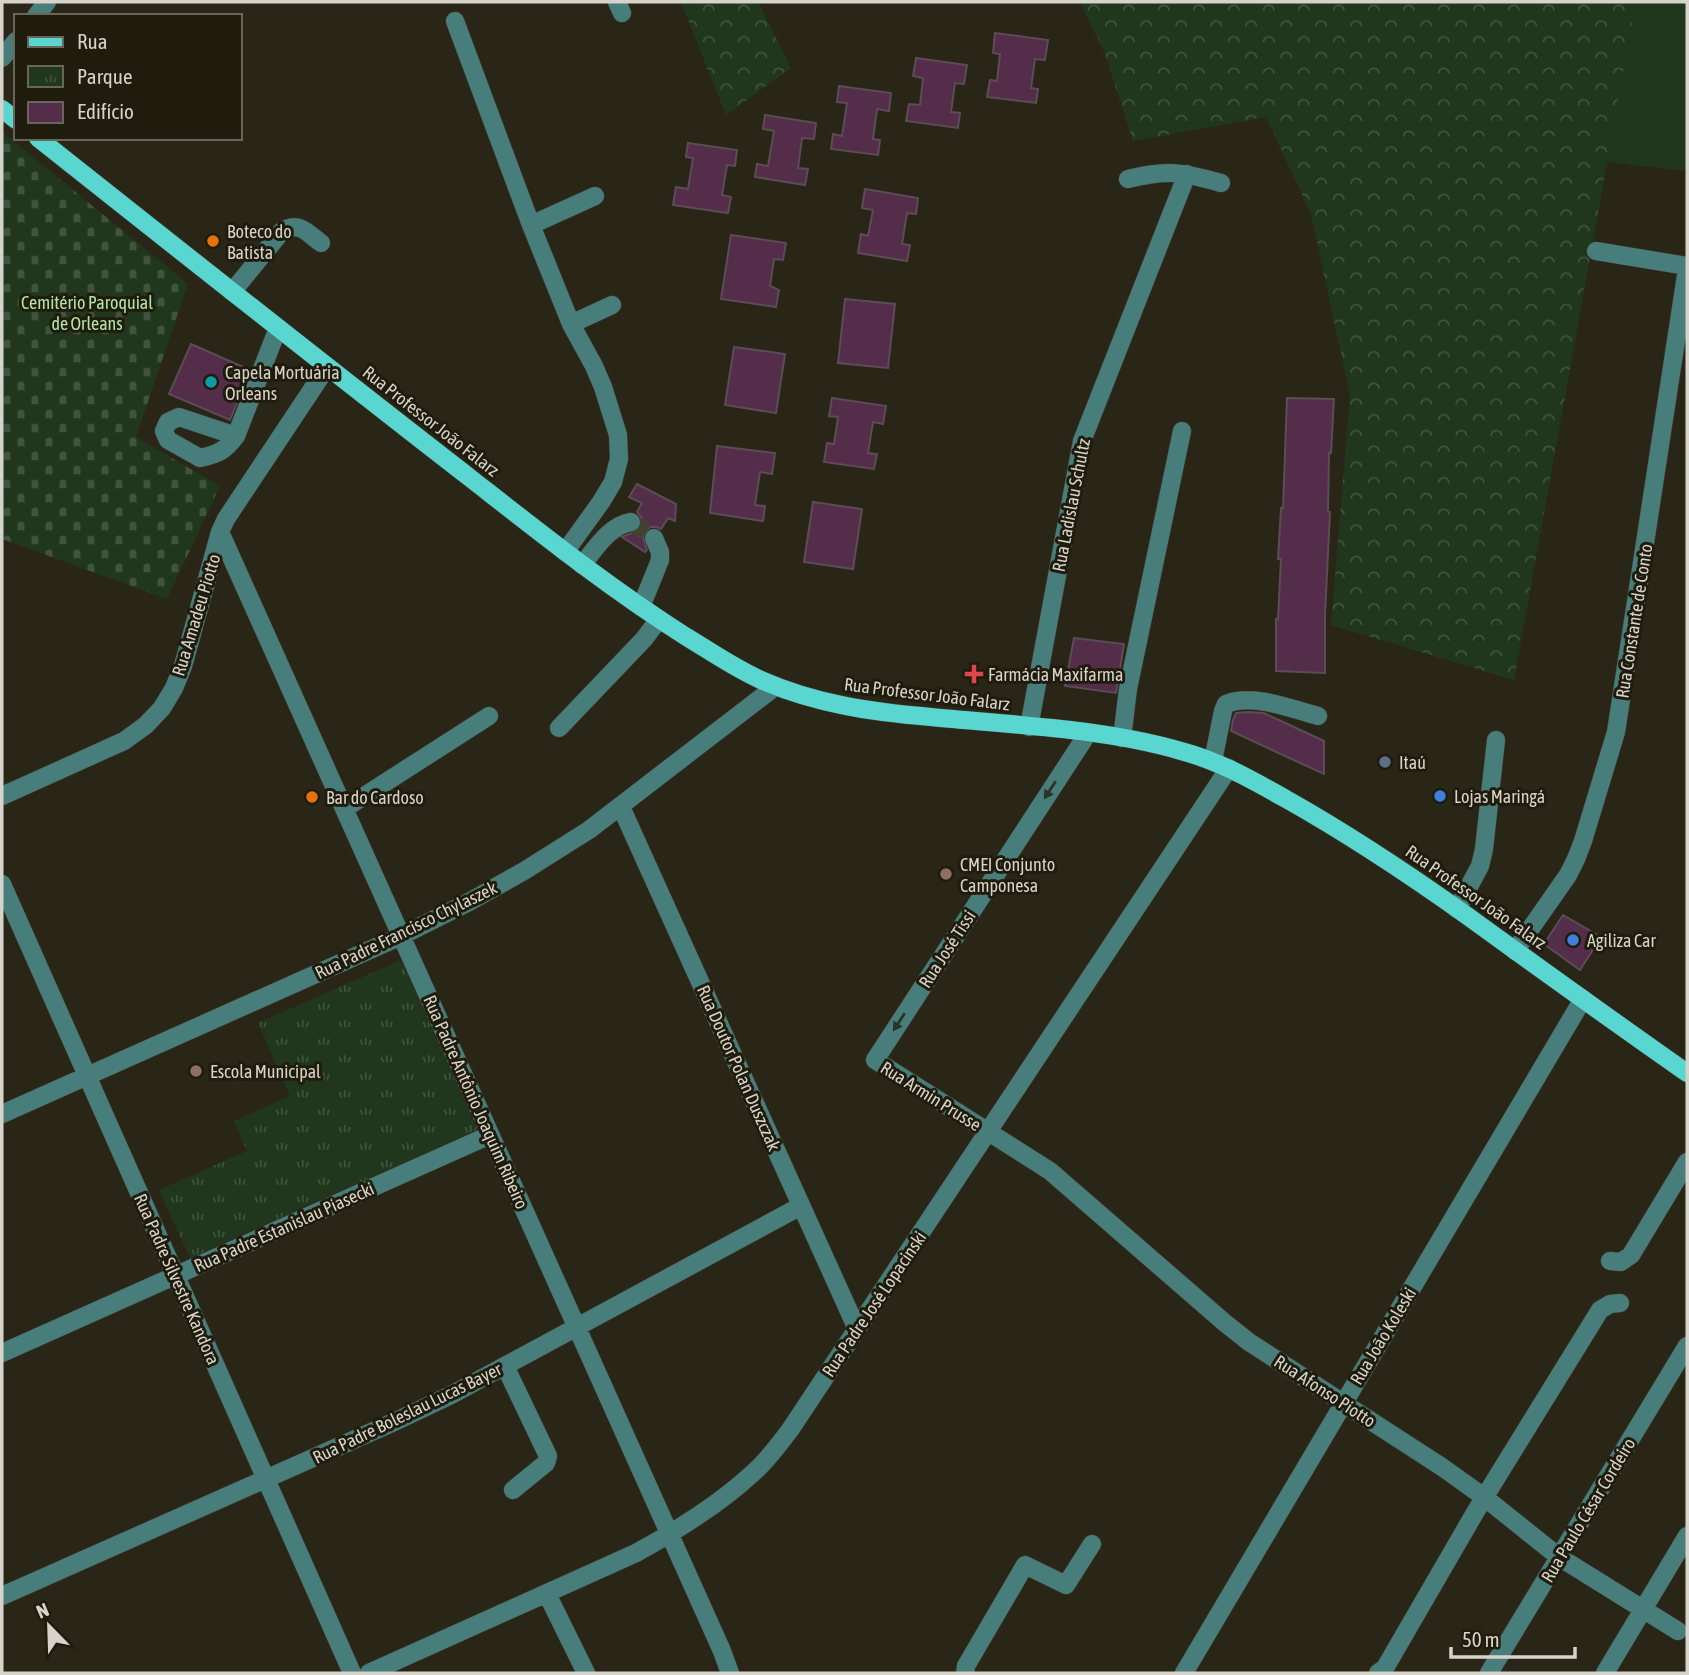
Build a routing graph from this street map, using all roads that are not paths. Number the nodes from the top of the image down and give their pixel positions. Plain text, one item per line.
1 (455, 21) dead end
2 (14, 43) edge
3 (2, 58) edge
4 (41, 140) edge
5 (1187, 174) junction
6 (1128, 179) dead end
7 (1221, 183) dead end
8 (595, 196) dead end
9 (531, 225) junction
10 (321, 243) dead end
11 (1596, 251) dead end
12 (1687, 268) edge
13 (232, 292) junction
14 (612, 305) dead end
15 (571, 324) junction
16 (278, 328) junction
17 (327, 367) junction
18 (1182, 431) dead end
19 (236, 436) dead end
20 (631, 522) dead end
21 (220, 532) junction
22 (654, 538) dead end
23 (565, 552) junction
24 (582, 565) junction
25 (641, 607) junction
26 (659, 619) junction
27 (776, 686) junction
28 (489, 716) dead end
29 (1318, 716) dead end
30 (1029, 727) junction
31 (559, 728) dead end
32 (1088, 733) junction
33 (1122, 738) junction
34 (1496, 740) dead end
35 (1221, 764) junction
36 (2, 796) edge
37 (621, 807) junction
38 (344, 808) junction
39 (2, 884) edge
40 (1457, 909) junction
41 (401, 936) junction
42 (1516, 951) junction
43 (1583, 999) junction
44 (875, 1060) joint
45 (1687, 1073) edge
46 (87, 1076) junction
47 (2, 1114) edge
48 (988, 1132) junction
49 (491, 1135) junction
50 (1687, 1161) edge
51 (801, 1206) junction
52 (1610, 1261) dead end
53 (175, 1276) junction
54 (1620, 1303) dead end
55 (577, 1328) junction
56 (857, 1329) junction
57 (1687, 1346) edge
58 (2, 1353) edge
59 (505, 1366) junction
60 (1344, 1403) junction
61 (265, 1479) junction
62 (513, 1490) dead end
63 (1484, 1497) junction
64 (670, 1535) junction
65 (1687, 1536) edge
66 (1092, 1544) dead end
67 (1559, 1557) junction
68 (547, 1594) junction
69 (2, 1597) edge
70 (1643, 1609) junction
71 (1678, 1630) dead end
72 (352, 1673) edge
73 (369, 1673) edge
74 (586, 1673) edge
75 (730, 1673) edge
76 (965, 1673) edge
77 (1184, 1673) edge
78 (1378, 1673) edge
79 (1489, 1673) edge
80 (1605, 1673) edge

1 - 9 street
2 - 3 street
4 - 13 main road, Rua Professor João Falarz
5 - 6 street
5 - 7 street
5 - 30 street, Rua Ladislau Schultz
8 - 9 street
9 - 15 street
10 - 13 street
11 - 12 street
12 - 42 street, Rua Constante de Conto
13 - 16 main road, Rua Professor João Falarz
14 - 15 street
15 - 23 street
16 - 17 main road, Rua Professor João Falarz
16 - 19 street
17 - 21 street, Rua Amadeu Piotto
17 - 23 main road, Rua Professor João Falarz
18 - 33 street
20 - 24 street
21 - 36 street, Rua Amadeu Piotto
21 - 38 street, Rua Padre Antônio Joaquim Ribeiro
22 - 25 street
23 - 24 main road, Rua Professor João Falarz
24 - 25 main road, Rua Professor João Falarz
25 - 26 main road, Rua Professor João Falarz
26 - 27 main road, Rua Professor João Falarz
26 - 31 street
27 - 30 main road, Rua Professor João Falarz
27 - 37 street, Rua Padre Francisco Chylaszek
28 - 38 street
29 - 35 street
30 - 32 main road, Rua Professor João Falarz
32 - 33 main road, Rua Professor João Falarz
32 -> 44 street, Rua José Tissi
33 - 35 main road, Rua Professor João Falarz
34 - 40 street
35 - 40 main road, Rua Professor João Falarz
35 - 48 street, Rua Padre José Lopacinski
37 - 41 street, Rua Padre Francisco Chylaszek
37 - 51 street, Rua Doutor Polan Duszczak
38 - 41 street, Rua Padre Antônio Joaquim Ribeiro
39 - 46 street, Rua Padre Silvestre Kandora
40 - 42 main road, Rua Professor João Falarz
41 - 46 street, Rua Padre Francisco Chylaszek
41 - 49 street, Rua Padre Antônio Joaquim Ribeiro
42 - 43 main road, Rua Professor João Falarz
43 - 45 main road, Rua Professor João Falarz
43 - 60 street, Rua João Koleski
44 - 48 street, Rua Armin Prusse
46 - 47 street, Rua Padre Francisco Chylaszek
46 - 53 street, Rua Padre Silvestre Kandora
48 - 56 street, Rua Padre José Lopacinski
48 - 60 street, Rua Afonso Piotto
49 - 53 street, Rua Padre Estanislau Piasecki
49 - 55 street, Rua Padre Antônio Joaquim Ribeiro
50 - 52 street
51 - 55 street, Rua Padre Boleslau Lucas Bayer
51 - 56 street, Rua Doutor Polan Duszczak
53 - 58 street, Rua Padre Estanislau Piasecki
53 - 61 street, Rua Padre Silvestre Kandora
54 - 63 street
55 - 59 street, Rua Padre Boleslau Lucas Bayer
55 - 64 street, Rua Padre Antônio Joaquim Ribeiro
56 - 64 street, Rua Padre José Lopacinski
57 - 67 street, Rua Paulo César Cordeiro
59 - 61 street, Rua Padre Boleslau Lucas Bayer
59 - 62 street
60 - 63 street, Rua Afonso Piotto
60 - 77 street, Rua João Koleski
61 - 69 street, Rua Padre Boleslau Lucas Bayer
61 - 72 street, Rua Padre Silvestre Kandora
63 - 67 street, Rua Afonso Piotto
63 - 78 street
64 - 68 street, Rua Padre José Lopacinski
64 - 75 street, Rua Padre Antônio Joaquim Ribeiro
65 - 70 street
66 - 76 street
67 - 70 street, Rua Afonso Piotto
67 - 79 street, Rua Paulo César Cordeiro
68 - 73 street, Rua Padre José Lopacinski
68 - 74 street
70 - 71 street, Rua Afonso Piotto
70 - 80 street

